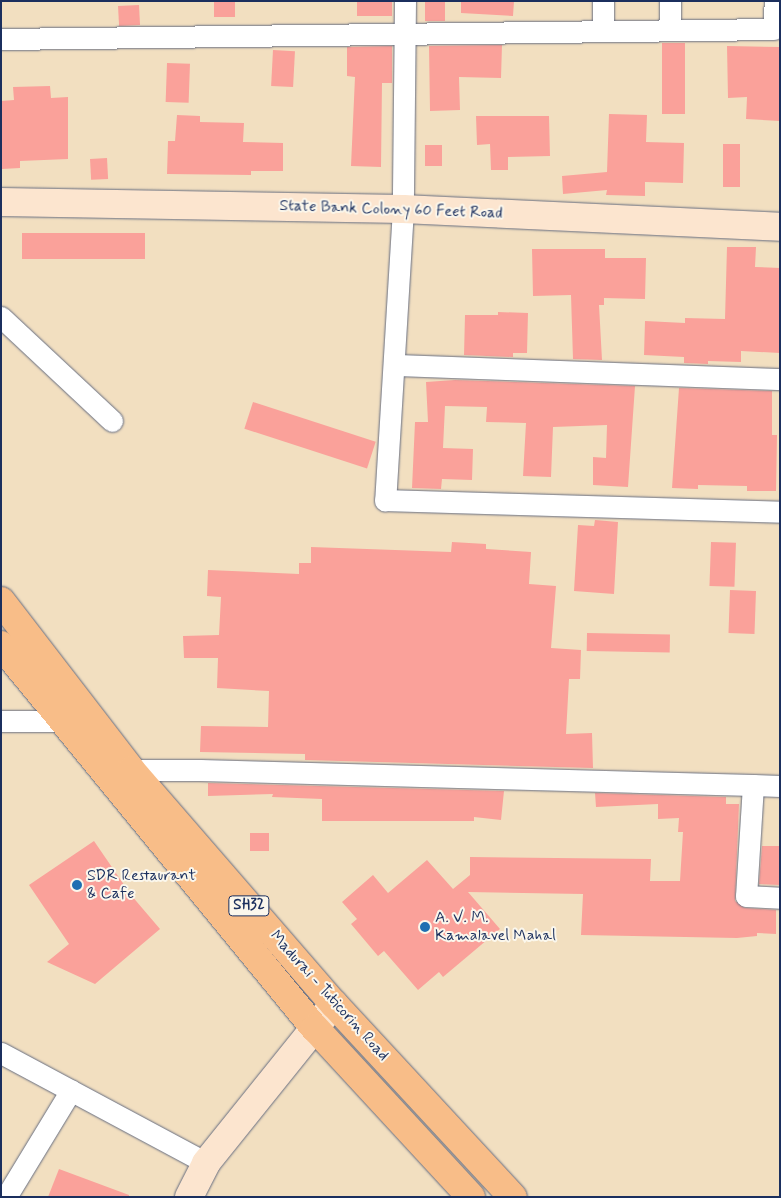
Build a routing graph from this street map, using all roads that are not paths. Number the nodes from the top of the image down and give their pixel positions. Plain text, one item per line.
1 (405, 1) edge
2 (603, 1) edge
3 (670, 1) edge
4 (775, 1) edge
5 (776, 29) edge
6 (670, 30) junction
7 (603, 31) junction
8 (404, 34) junction
9 (1, 39) edge
10 (1, 202) edge
11 (403, 209) junction
12 (780, 227) edge
13 (1, 317) edge
14 (394, 365) junction
15 (780, 379) edge
16 (112, 421) dead end
17 (780, 512) edge
18 (1, 601) edge
19 (1, 645) edge
20 (1, 721) edge
21 (61, 721) junction
22 (131, 770) junction
23 (753, 785) junction
24 (780, 786) edge
25 (780, 898) edge
26 (334, 1004) junction
27 (314, 1028) junction
28 (1, 1053) edge
29 (71, 1090) junction
30 (206, 1163) junction
31 (6, 1197) edge
32 (189, 1197) edge
33 (471, 1197) edge
34 (513, 1197) edge

1 - 8 street
2 - 7 street
3 - 6 street
4 - 5 street
5 - 6 street
6 - 7 street
7 - 8 street
8 - 9 street
8 - 11 street
10 - 11 street, State Bank Colony 60 Feet Road
11 - 12 street, State Bank Colony 60 Feet Road
11 - 14 street
13 - 16 street
14 - 15 street
14 - 17 street
18 - 22 main road, Madurai - Tuticorin Road / SH32
19 - 21 main road, Madurai - Tuticorin Road / SH32
20 - 21 street
21 - 27 main road, Madurai - Tuticorin Road / SH32
22 - 23 street
22 - 26 main road, Madurai - Tuticorin Road / SH32
23 - 24 street
23 - 25 street
26 - 27 street
26 - 34 main road, Madurai - Tuticorin Road / SH32
27 - 30 street
27 - 33 main road, Madurai - Tuticorin Road / SH32
28 - 29 street
29 - 30 street
29 - 31 street
30 - 32 street

